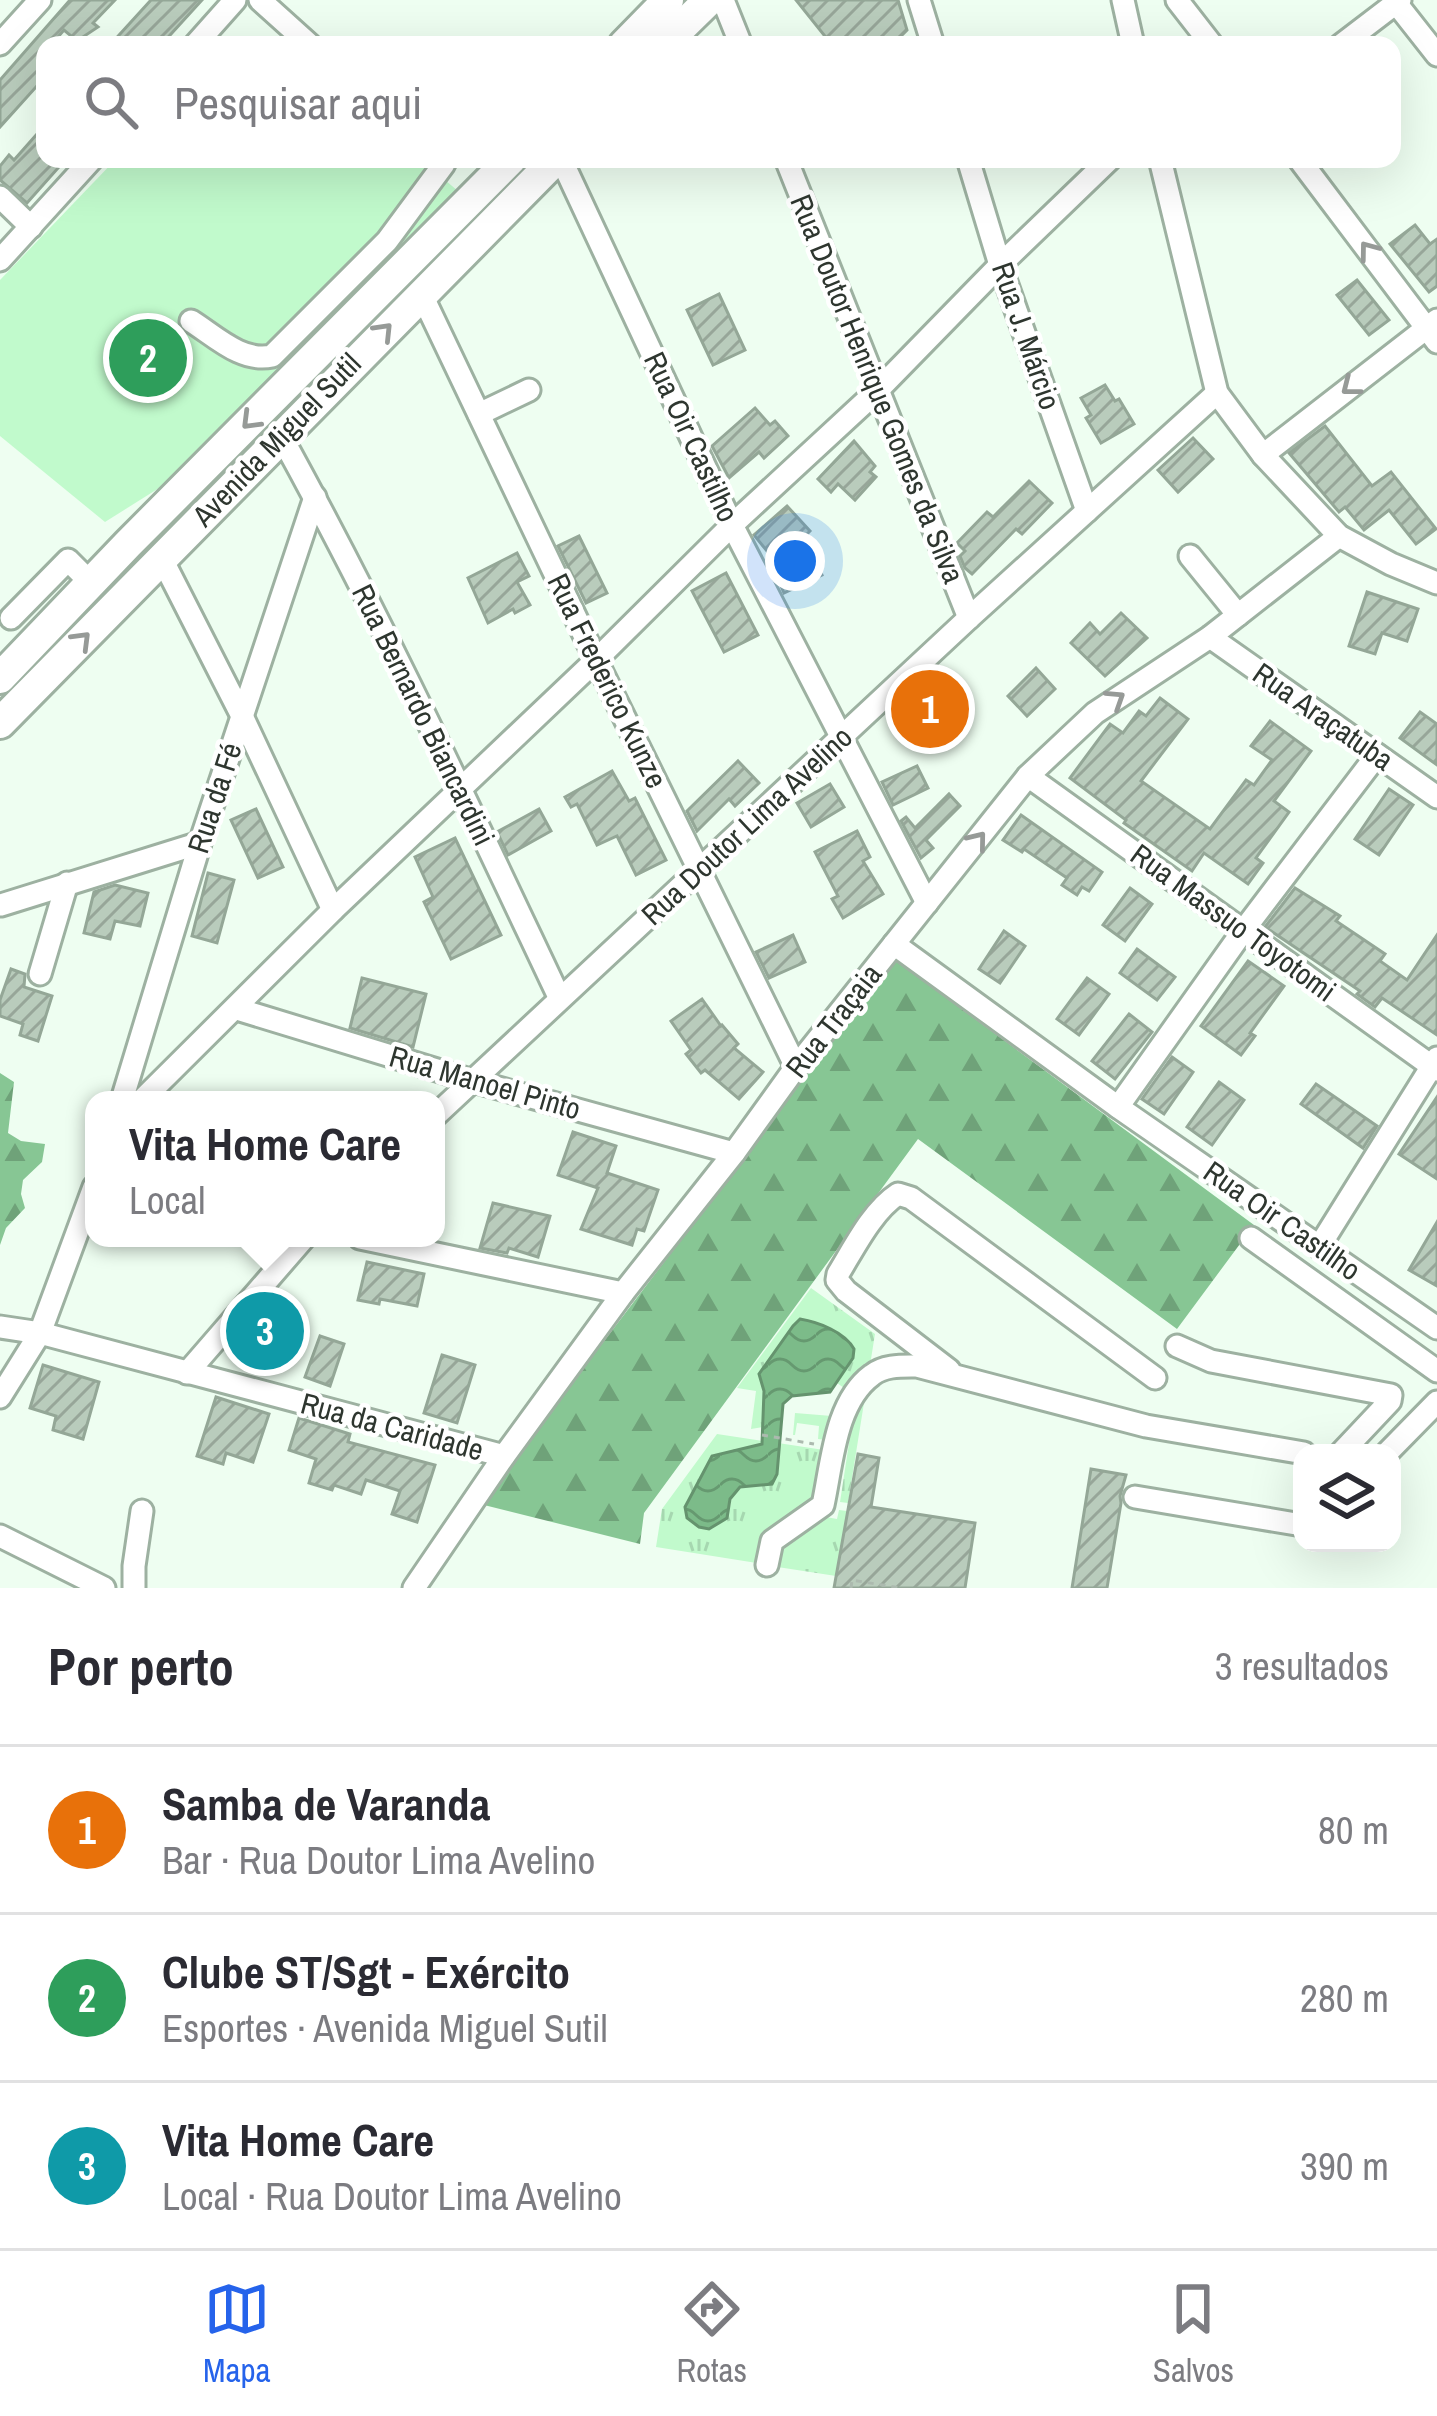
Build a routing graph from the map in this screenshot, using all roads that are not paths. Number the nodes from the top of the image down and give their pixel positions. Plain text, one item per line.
1 (40, 0) edge
2 (236, 0) edge
3 (260, 0) edge
4 (668, 0) edge
5 (709, 0) edge
6 (723, 0) edge
7 (920, 0) edge
8 (1123, 0) edge
9 (1177, 0) edge
10 (1398, 1) edge
11 (203, 36) edge
12 (300, 36) edge
13 (633, 36) edge
14 (672, 36) edge
15 (737, 36) edge
16 (930, 36) edge
17 (1130, 36) edge
18 (1205, 36) edge
19 (1353, 36) edge
20 (0, 44) edge
21 (1437, 55) edge
22 (84, 168) edge
23 (437, 168) edge
24 (448, 168) edge
25 (502, 168) edge
26 (549, 168) edge
27 (562, 168) edge
28 (790, 168) edge
29 (971, 168) edge
30 (1101, 168) edge
31 (1169, 168) edge
32 (1306, 168) edge
33 (477, 193) junction
34 (0, 197) edge
35 (31, 226) junction
36 (0, 260) edge
37 (1000, 265) junction
38 (421, 293) junction
39 (191, 321) dead end
40 (1434, 330) edge
41 (530, 390) dead end
42 (877, 391) junction
43 (1217, 393) junction
44 (478, 414) junction
45 (281, 436) junction
46 (1263, 455) junction
47 (315, 497) junction
48 (1087, 511) junction
49 (733, 524) junction
50 (1340, 536) junction
51 (1190, 556) dead end
52 (162, 559) junction
53 (91, 583) junction
54 (1437, 583) edge
55 (6, 615) edge
56 (1238, 615) junction
57 (969, 618) junction
58 (1210, 637) junction
59 (34, 642) junction
60 (596, 660) junction
61 (0, 678) edge
62 (242, 716) junction
63 (0, 723) edge
64 (842, 739) junction
65 (1377, 755) junction
66 (1028, 776) junction
67 (460, 788) junction
68 (1437, 797) edge
69 (200, 843) junction
70 (700, 871) junction
71 (67, 884) junction
72 (927, 903) junction
73 (1, 905) edge
74 (333, 910) junction
75 (1243, 931) junction
76 (894, 944) junction
77 (40, 974) dead end
78 (559, 997) junction
79 (237, 1009) junction
80 (1435, 1065) edge
81 (796, 1067) junction
82 (473, 1081) junction
83 (125, 1091) edge
84 (151, 1091) edge
85 (445, 1106) edge
86 (1118, 1108) junction
87 (734, 1153) junction
88 (85, 1212) edge
89 (1251, 1238) dead end
90 (296, 1247) edge
91 (403, 1247) edge
92 (1319, 1247) junction
93 (623, 1293) junction
94 (0, 1327) edge
95 (1437, 1328) edge
96 (40, 1334) junction
97 (1177, 1346) dead end
98 (1437, 1371) edge
99 (187, 1373) junction
100 (957, 1376) junction
101 (1155, 1378) dead end
102 (0, 1397) edge
103 (1437, 1402) edge
104 (1349, 1444) edge
105 (1396, 1444) edge
106 (1293, 1451) edge
107 (504, 1456) junction
108 (1135, 1498) dead end
109 (142, 1511) dead end
110 (1293, 1524) edge
111 (0, 1536) edge
112 (767, 1565) dead end
113 (104, 1588) edge
114 (134, 1588) edge
115 (414, 1588) edge

1 - 20 street
2 - 11 street
3 - 12 street
4 - 13 highway
5 - 14 highway
6 - 15 street
7 - 16 street
8 - 17 street
9 - 18 street
10 - 19 street
10 - 21 street
22 - 35 street
23 - 39 street
24 - 33 street
25 - 33 highway, Avenida Miguel Sutil
26 - 38 highway, Avenida Miguel Sutil
27 - 49 street, Rua Oir Castilho
28 - 42 street, Rua Doutor Henrique Gomes da Silva
29 - 37 street, Rua J. Márcio
30 - 37 street
31 - 43 street
40 -> 32 street
33 -> 53 highway, Avenida Miguel Sutil
34 - 35 street
35 - 36 street
37 - 42 street
37 - 48 street, Rua J. Márcio
38 - 44 street, Rua Frederico Kunze
45 -> 38 highway, Avenida Miguel Sutil
40 -> 46 street
41 - 44 street
42 - 49 street
42 - 57 street, Rua Doutor Henrique Gomes da Silva
43 - 46 street
43 - 48 street, Rua Doutor Lima Avelino
44 - 60 street, Rua Frederico Kunze
45 - 47 street, Rua Bernardo Biancardini
45 - 52 highway, Avenida Miguel Sutil
46 - 50 street
47 - 62 street, Rua da Fé
47 - 67 street, Rua Bernardo Biancardini
48 - 57 street, Rua Doutor Lima Avelino
49 - 60 street
49 - 64 street, Rua Oir Castilho
50 - 54 street
50 - 56 street, Rua Traçaia
51 - 56 street
52 - 62 street
63 -> 52 highway, Avenida Miguel Sutil
53 - 55 street
53 - 59 highway, Avenida Miguel Sutil
55 - 59 street
56 - 58 street, Rua Traçaia
57 - 64 street, Rua Doutor Lima Avelino
58 - 65 street, Rua Araçatuba
66 -> 58 street, Rua Traçaia
59 - 61 highway, Avenida Miguel Sutil
60 - 67 street
60 - 70 street, Rua Frederico Kunze
62 - 69 street, Rua da Fé
62 - 74 street
64 - 70 street, Rua Doutor Lima Avelino
64 - 72 street, Rua Oir Castilho
65 - 68 street, Rua Araçatuba
65 - 75 street
72 -> 66 street, Rua Traçaia
66 - 75 street, Rua Massuo Toyotomi
67 - 74 street
67 - 78 street, Rua Bernardo Biancardini
69 - 71 street
69 - 83 street, Rua da Fé
70 - 78 street, Rua Doutor Lima Avelino
70 - 81 street, Rua Frederico Kunze
71 - 73 street
71 - 77 street
72 - 76 street, Rua Traçaia
74 - 79 street
75 - 80 street, Rua Massuo Toyotomi
75 - 86 street
76 - 81 street, Rua Traçaia
76 - 86 street, Rua Oir Castilho
78 - 82 street, Rua Doutor Lima Avelino
79 - 82 street, Rua Manoel Pinto
79 - 84 street
80 - 92 street
81 - 87 street, Rua Traçaia
82 - 85 street, Rua Doutor Lima Avelino
82 - 87 street, Rua Manoel Pinto
86 - 92 street, Rua Oir Castilho
87 - 93 street, Rua Traçaia
88 - 96 street
89 - 98 street
90 - 99 street
91 - 93 street
92 - 95 street, Rua Oir Castilho
93 - 107 street, Rua Traçaia
94 - 96 street, Rua da Caridade
96 - 99 street, Rua da Caridade
96 - 102 street
97 - 104 street
99 - 107 street, Rua da Caridade
100 - 101 street
100 - 106 street
100 - 112 street
103 - 105 street
107 - 115 street, Rua Traçaia
108 - 110 street
109 - 114 street
111 - 113 street

